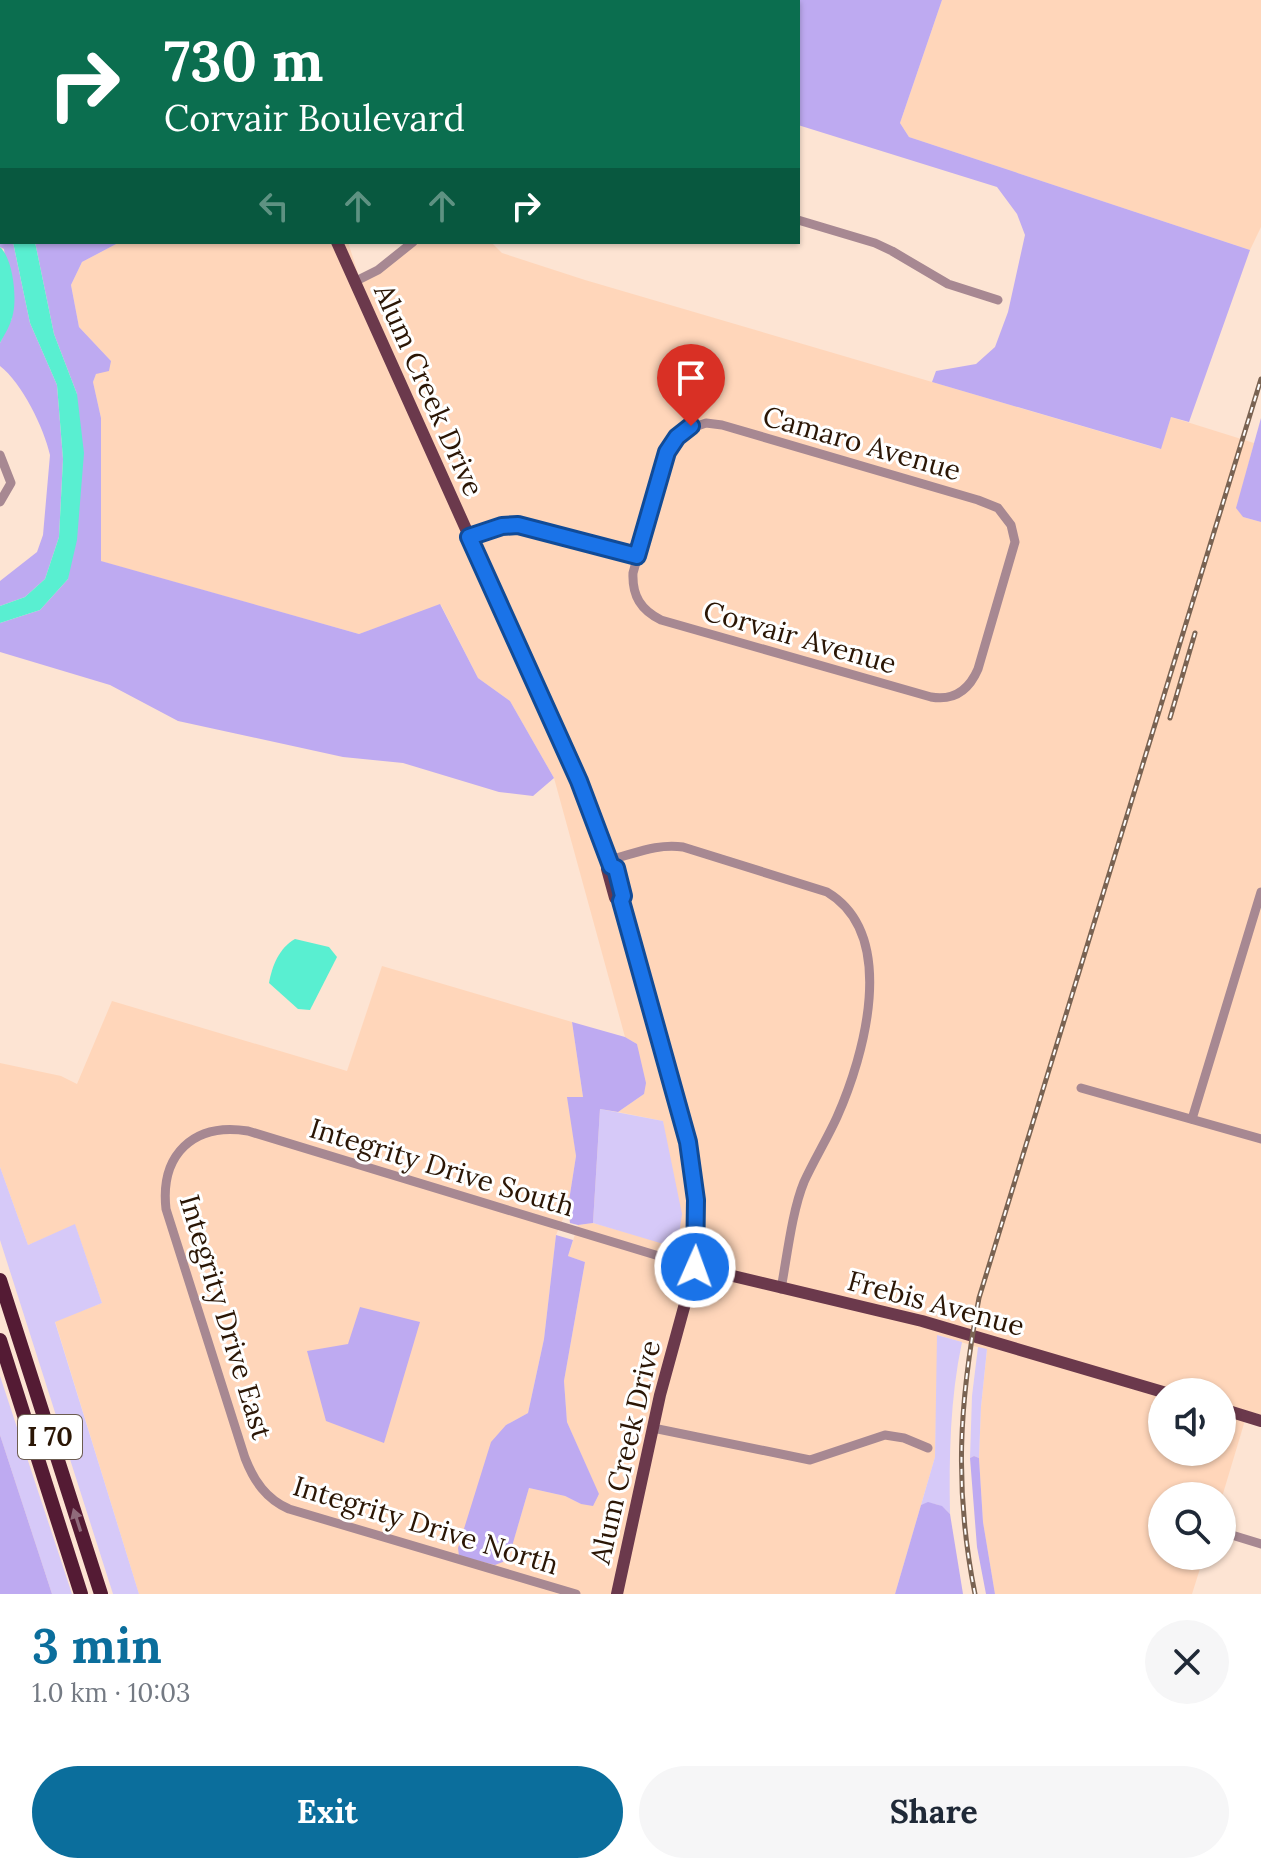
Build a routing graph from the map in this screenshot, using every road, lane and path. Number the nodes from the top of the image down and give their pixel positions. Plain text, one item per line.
1 (800, 221) edge
2 (338, 244) edge
3 (410, 244) edge
4 (354, 282) junction
5 (998, 300) dead end
6 (0, 455) edge
7 (0, 502) edge
8 (469, 537) junction
9 (637, 556) junction
10 (954, 696) joint
11 (610, 863) junction
12 (1261, 892) edge
13 (1081, 1088) dead end
14 (1192, 1119) junction
15 (1261, 1139) edge
16 (179, 1151) joint
17 (695, 1267) junction
18 (0, 1280) edge
19 (781, 1289) junction
20 (0, 1340) edge
21 (1148, 1388) edge
22 (1236, 1413) edge
23 (1261, 1421) edge
24 (653, 1428) junction
25 (928, 1448) dead end
26 (266, 1493) joint
27 (1236, 1536) edge
28 (1261, 1544) edge
29 (81, 1594) edge
30 (101, 1594) edge
31 (576, 1594) edge
32 (617, 1594) edge

1 - 5 street
2 - 4 main road, Alum Creek Drive
3 - 4 street
4 - 8 main road, Alum Creek Drive
6 - 7 street
8 - 9 street
8 - 11 main road, Alum Creek Drive
9 - 10 street, Corvair Avenue
9 - 10 street, Camaro Avenue
11 - 17 main road, Alum Creek Drive
11 - 19 street
12 - 14 street
13 - 14 street
14 - 15 street
16 - 17 street, Integrity Drive South
16 - 26 street, Integrity Drive East
17 - 19 main road, Frebis Avenue
17 - 24 main road, Alum Creek Drive
30 -> 18 highway, I 70
19 - 21 main road, Frebis Avenue
20 - 29 highway, I 70
22 - 23 main road
24 - 25 street
24 - 32 main road, Alum Creek Drive
26 - 31 street, Integrity Drive North
27 - 28 street

